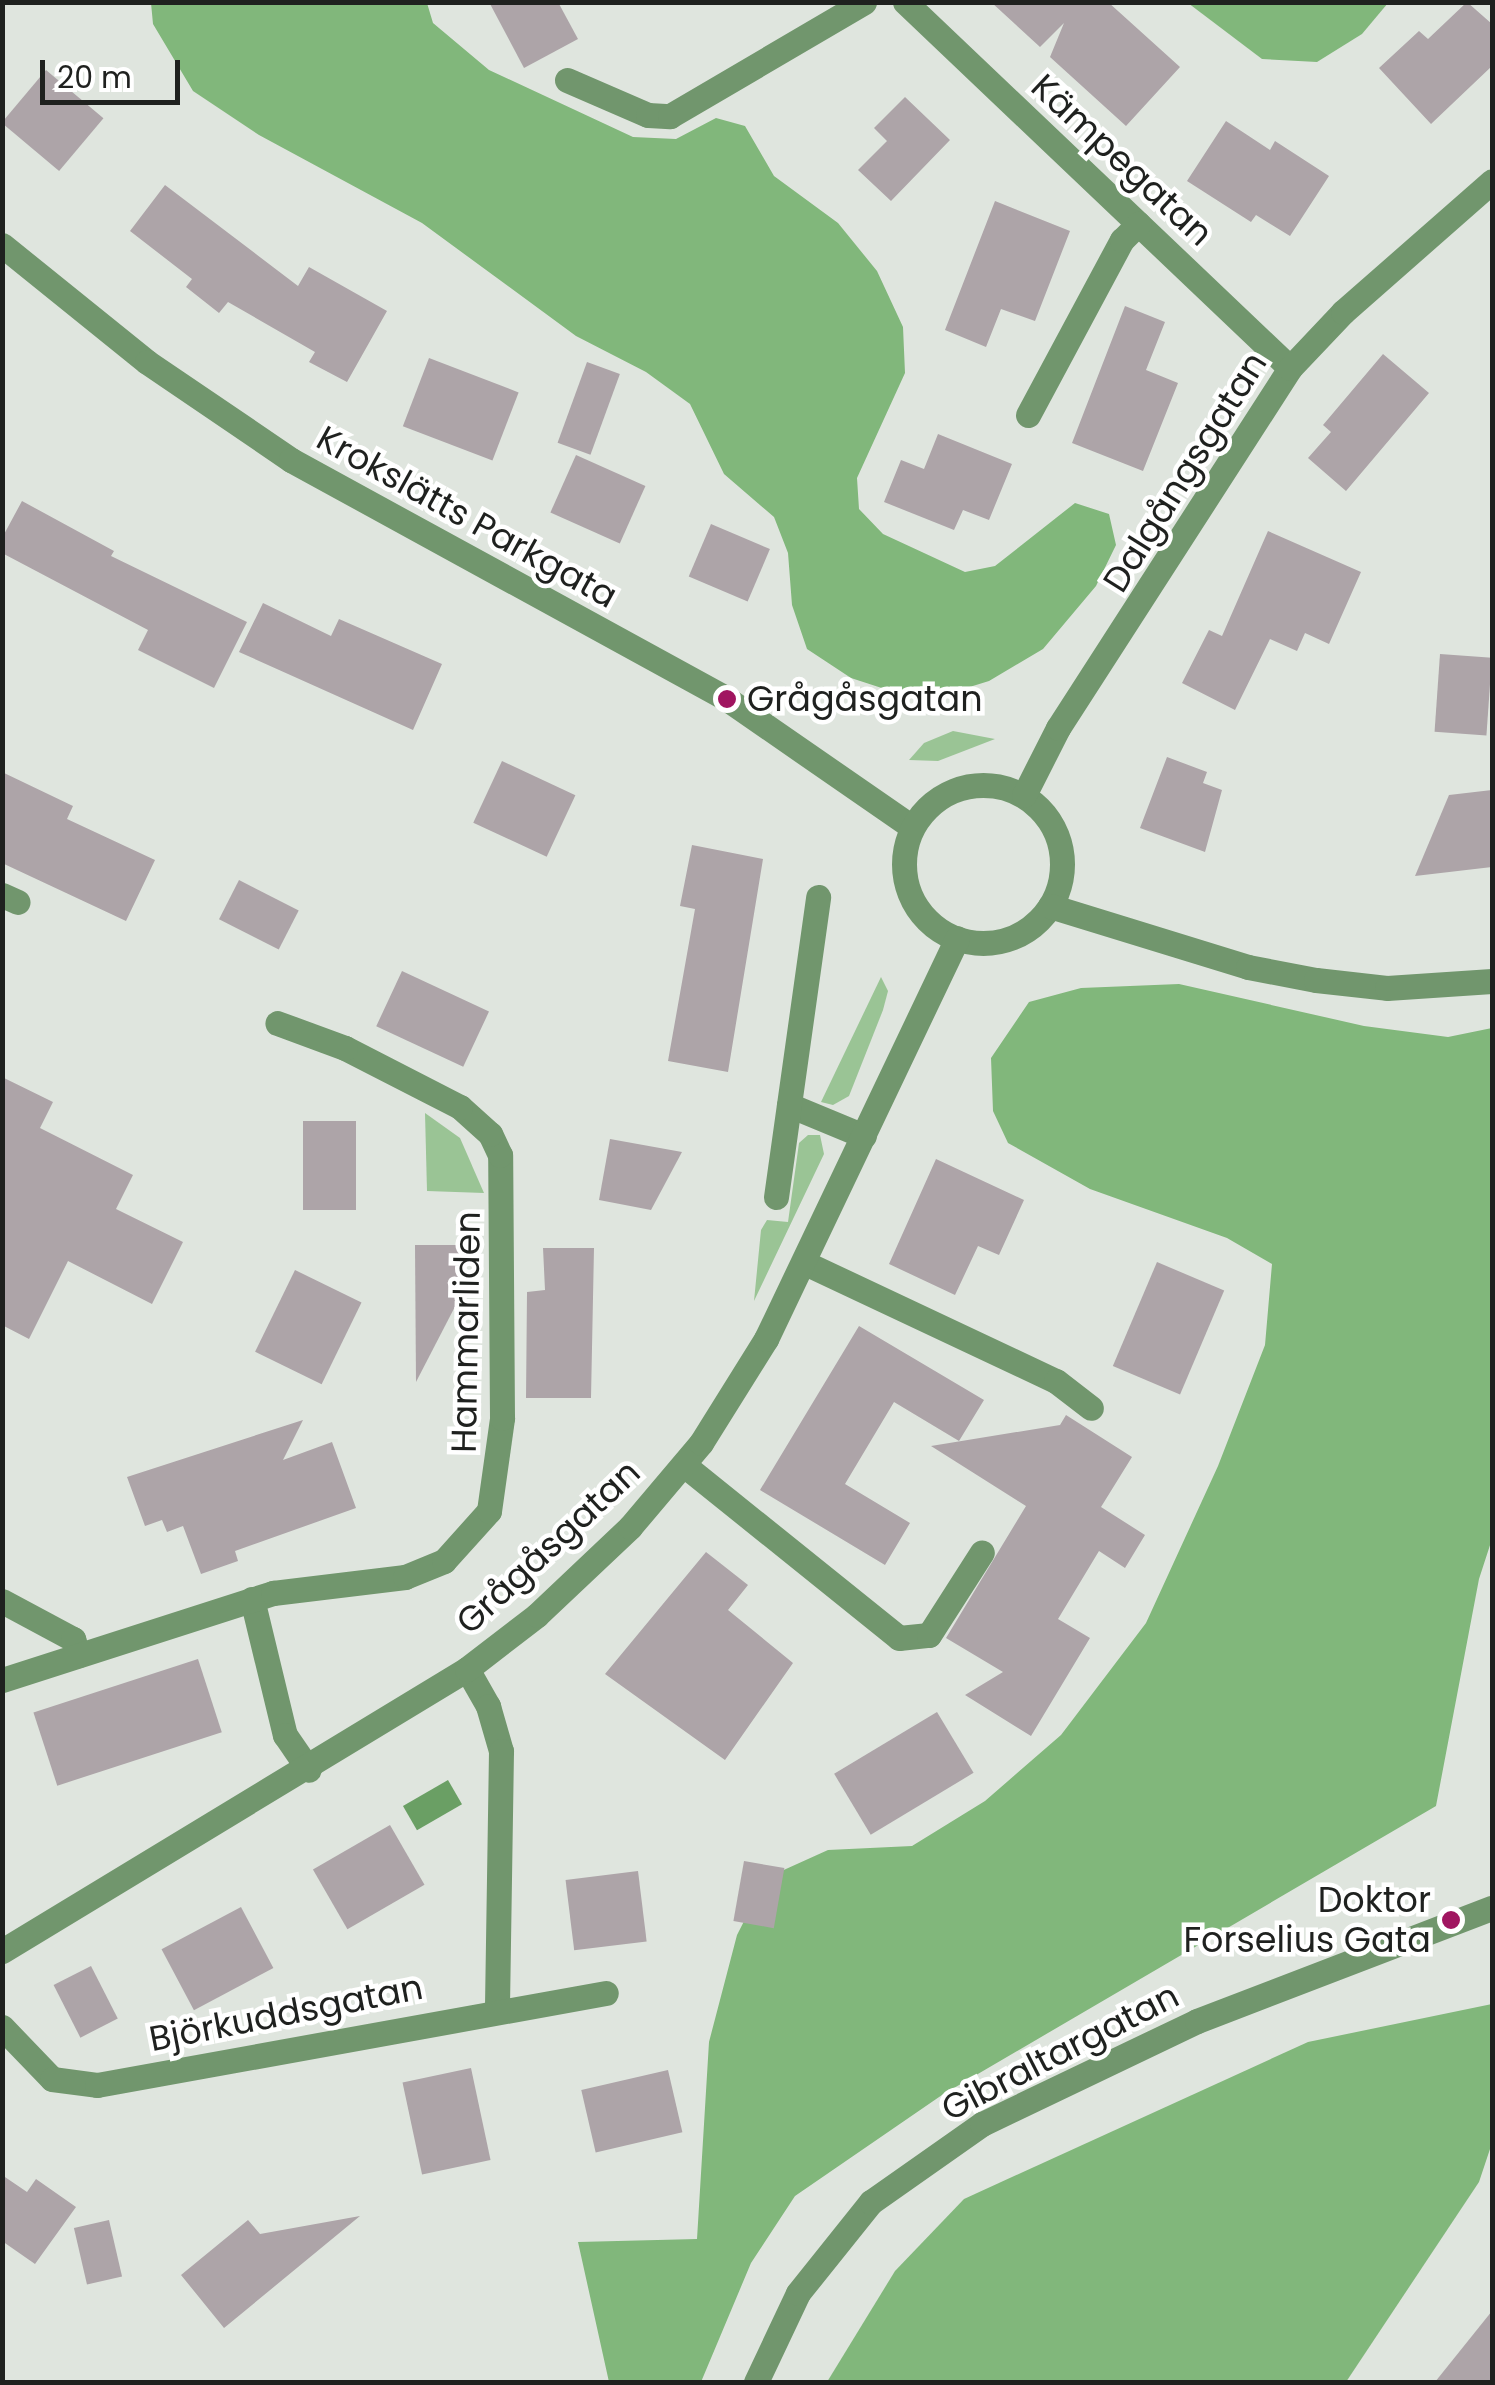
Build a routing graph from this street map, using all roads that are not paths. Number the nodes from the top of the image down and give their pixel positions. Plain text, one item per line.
1 (864, 2) edge
2 (906, 2) edge
3 (567, 80) dead end
4 (1492, 181) edge
5 (1138, 224) junction
6 (2, 245) edge
7 (1290, 368) junction
8 (1028, 416) dead end
9 (1024, 796) junction
10 (912, 827) junction
11 (818, 897) dead end
12 (1050, 906) junction
13 (957, 938) junction
14 (1492, 981) edge
15 (277, 1023) dead end
16 (789, 1105) junction
17 (864, 1136) junction
18 (776, 1197) dead end
19 (806, 1263) junction
20 (1091, 1408) dead end
21 (684, 1465) junction
22 (982, 1552) dead end
23 (252, 1599) junction
24 (2, 1602) edge
25 (78, 1654) junction
26 (466, 1669) junction
27 (2, 1680) edge
28 (309, 1770) junction
29 (1492, 1908) edge
30 (2, 1951) edge
31 (606, 1993) dead end
32 (497, 2010) junction
33 (2, 2027) edge
34 (756, 2382) edge

1 - 3 street
2 - 5 street, Kämpegatan
4 - 7 street, Dalgångsgatan
5 - 7 street, Kämpegatan
5 - 8 street
6 - 10 street, Krokslätts Parkgata
7 - 9 street, Dalgångsgatan
9 - 10 street
9 - 12 street
10 - 13 street
11 - 16 street
12 - 13 street
12 - 14 street
13 - 17 street, Grågåsgatan
15 - 23 street, Hammarliden
16 - 17 street
16 - 18 street
17 - 19 street, Grågåsgatan
19 - 20 street
19 - 21 street, Grågåsgatan
21 - 22 street
21 - 26 street, Grågåsgatan
23 - 25 street, Hammarliden
23 - 28 street
24 - 25 street
25 - 27 street, Hammarliden
26 - 28 street, Grågåsgatan
26 - 32 street
28 - 30 street, Grågåsgatan
29 - 34 street, Gibraltargatan
31 - 32 street, Björkuddsgatan
32 - 33 street, Björkuddsgatan

